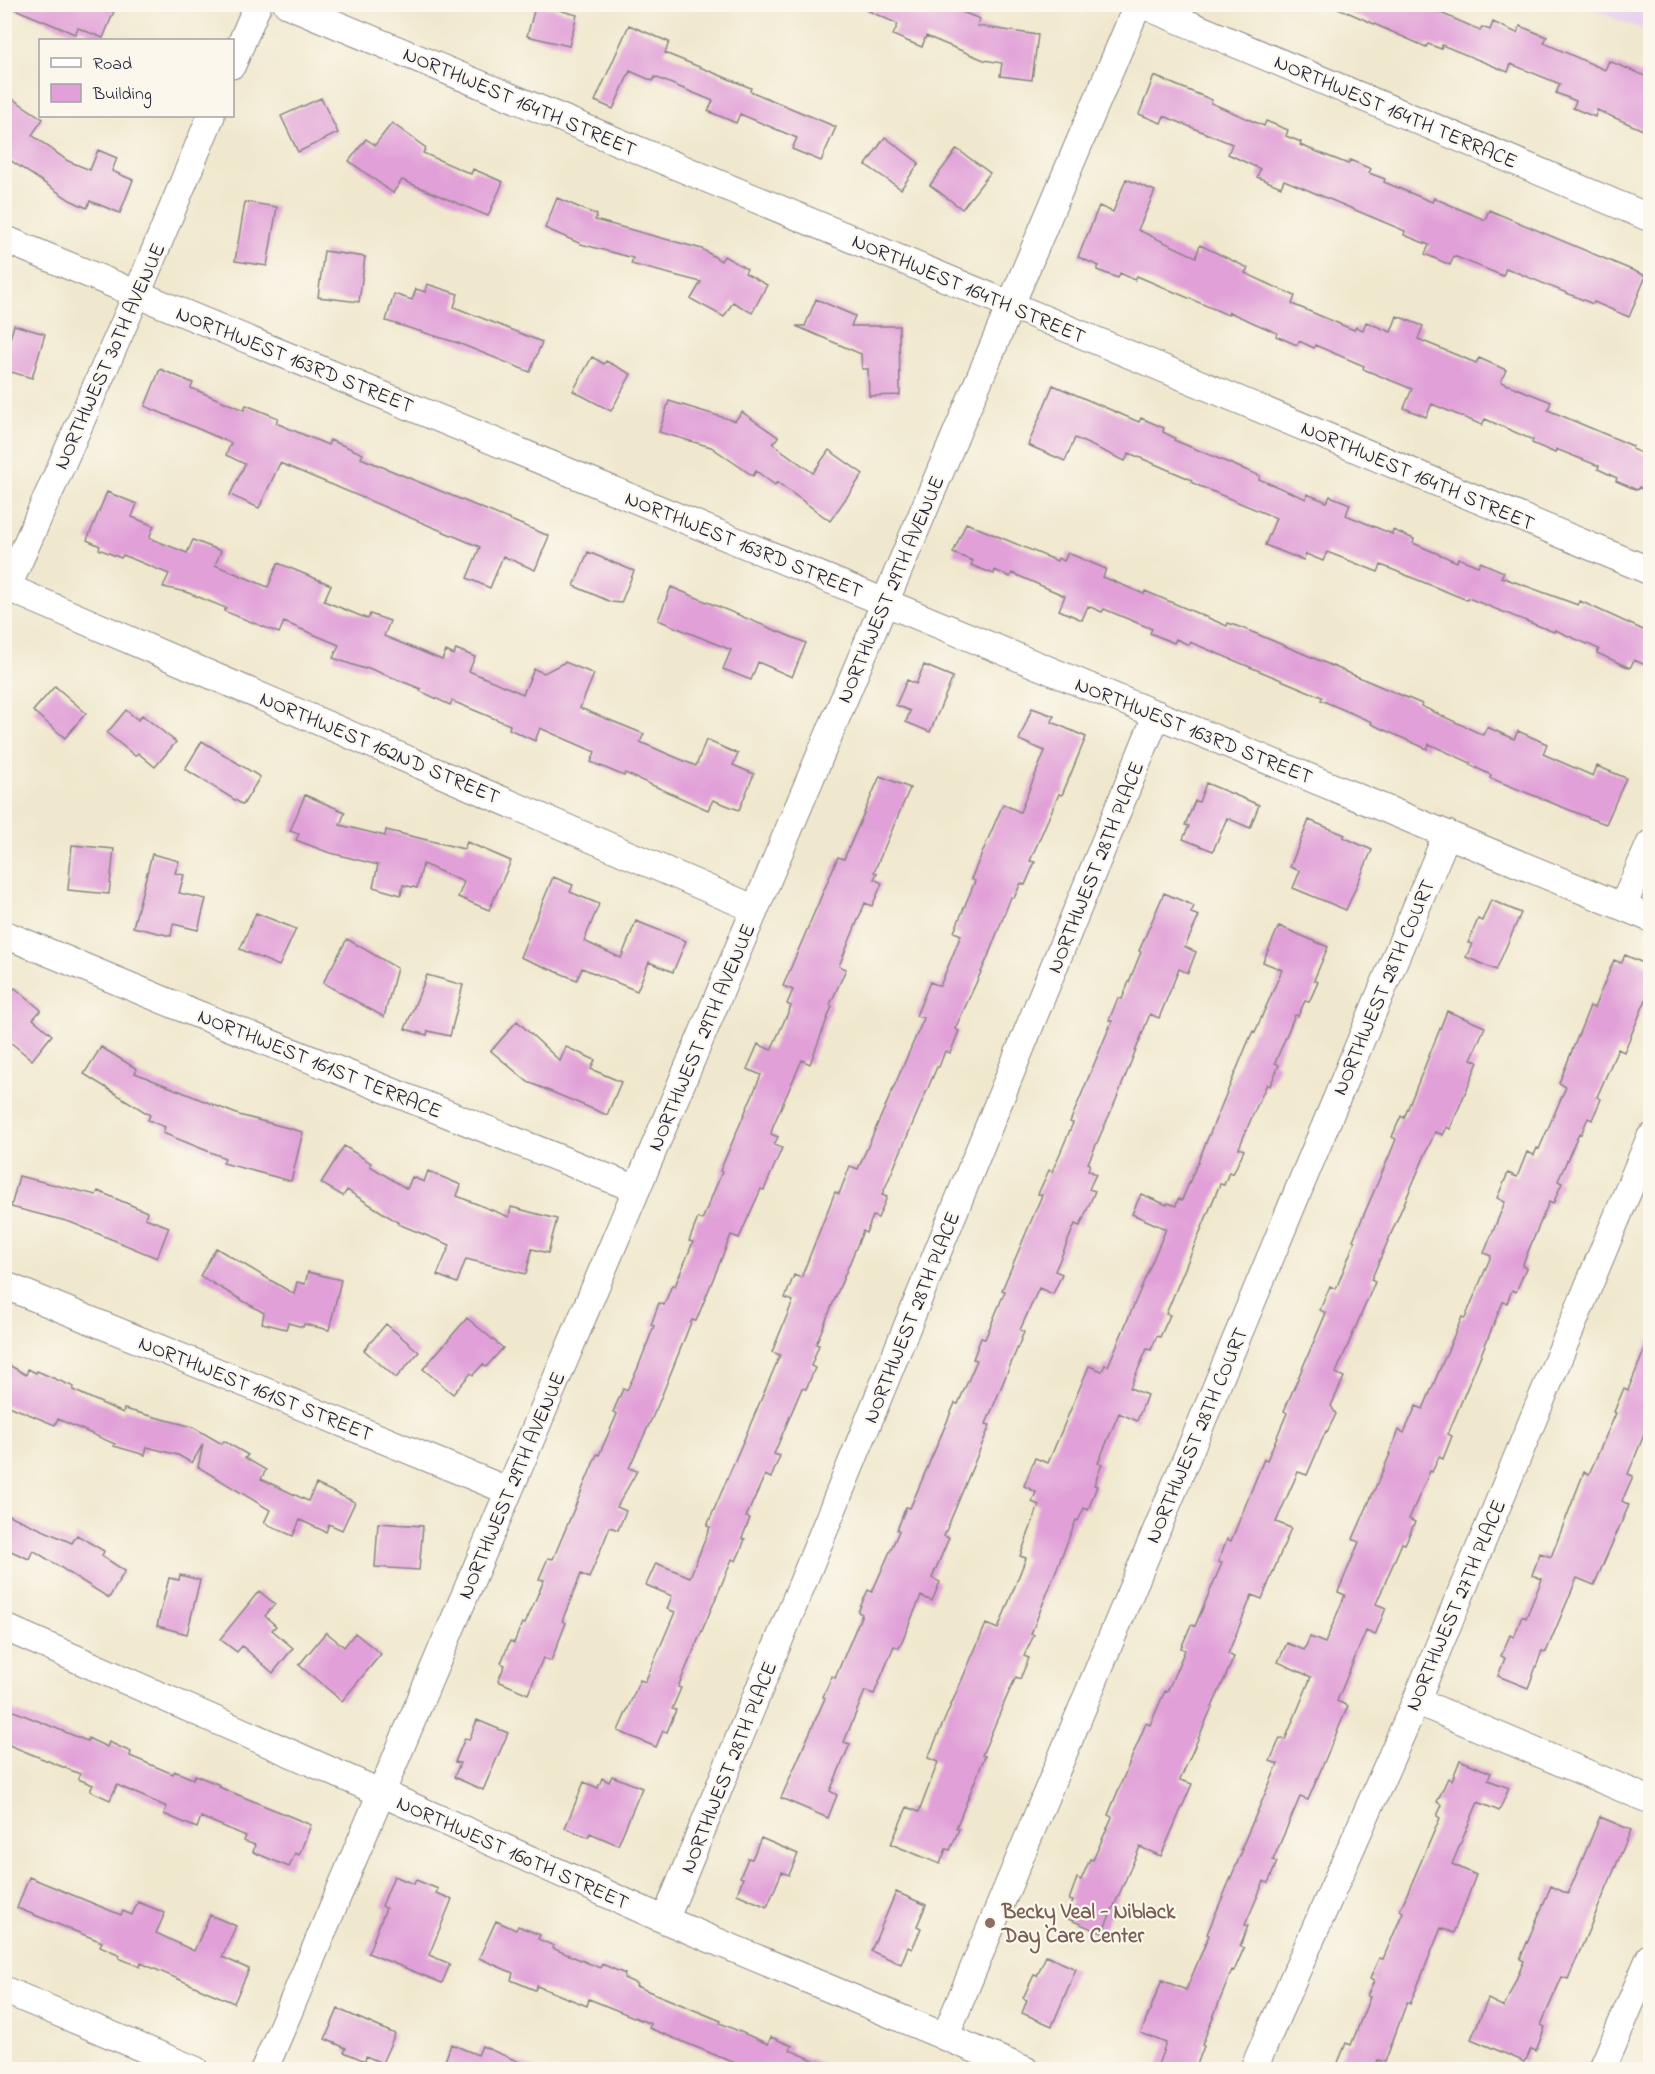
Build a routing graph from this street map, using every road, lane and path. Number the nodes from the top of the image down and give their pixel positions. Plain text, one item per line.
1 (258, 4) edge
2 (287, 4) edge
3 (1140, 4) edge
4 (234, 60) edge
5 (211, 117) edge
6 (1650, 218) edge
7 (4, 239) edge
8 (137, 294) junction
9 (1011, 305) junction
10 (1650, 571) edge
11 (6, 589) edge
12 (885, 602) junction
13 (1157, 714) junction
14 (1447, 834) junction
15 (1650, 844) edge
16 (1623, 906) junction
17 (755, 909) junction
18 (1650, 918) edge
19 (4, 934) edge
20 (1650, 1138) edge
21 (636, 1190) junction
22 (4, 1285) edge
23 (508, 1491) junction
24 (4, 1627) edge
25 (1416, 1701) junction
26 (381, 1793) junction
27 (1650, 1800) edge
28 (665, 1920) junction
29 (1650, 1957) edge
30 (4, 1990) edge
31 (945, 2037) junction
32 (195, 2070) edge
33 (264, 2070) edge
34 (1025, 2070) edge
35 (1253, 2070) edge
36 (1602, 2070) edge

1 - 4 street
2 - 9 street, NORTHWEST 164TH STREET
3 - 6 street, NORTHWEST 164TH TERRACE
3 - 9 street, NORTHWEST 29TH AVENUE
5 - 8 street, NORTHWEST 30TH AVENUE
7 - 8 street, NORTHWEST 163RD STREET
8 - 11 street, NORTHWEST 30TH AVENUE
8 - 12 street, NORTHWEST 163RD STREET
9 - 10 street, NORTHWEST 164TH STREET
9 - 12 street, NORTHWEST 29TH AVENUE
11 - 17 street, NORTHWEST 162ND STREET
12 - 13 street, NORTHWEST 163RD STREET
12 - 17 street, NORTHWEST 29TH AVENUE
13 - 14 street, NORTHWEST 163RD STREET
13 - 28 street, NORTHWEST 28TH PLACE
14 - 16 street, NORTHWEST 163RD STREET
14 - 31 street, NORTHWEST 28TH COURT
15 - 16 street
16 - 18 street, NORTHWEST 163RD STREET
17 - 21 street, NORTHWEST 29TH AVENUE
19 - 21 street, NORTHWEST 161ST TERRACE
20 - 25 street, NORTHWEST 27TH PLACE
21 - 23 street, NORTHWEST 29TH AVENUE
22 - 23 street, NORTHWEST 161ST STREET
23 - 26 street, NORTHWEST 29TH AVENUE
24 - 26 street, NORTHWEST 160TH STREET
25 - 27 street
25 - 35 street, NORTHWEST 27TH PLACE
26 - 28 street, NORTHWEST 160TH STREET
26 - 33 street, NORTHWEST 29TH AVENUE
28 - 31 street, NORTHWEST 160TH STREET
29 - 36 street
30 - 32 street
31 - 34 street, NORTHWEST 160TH STREET

